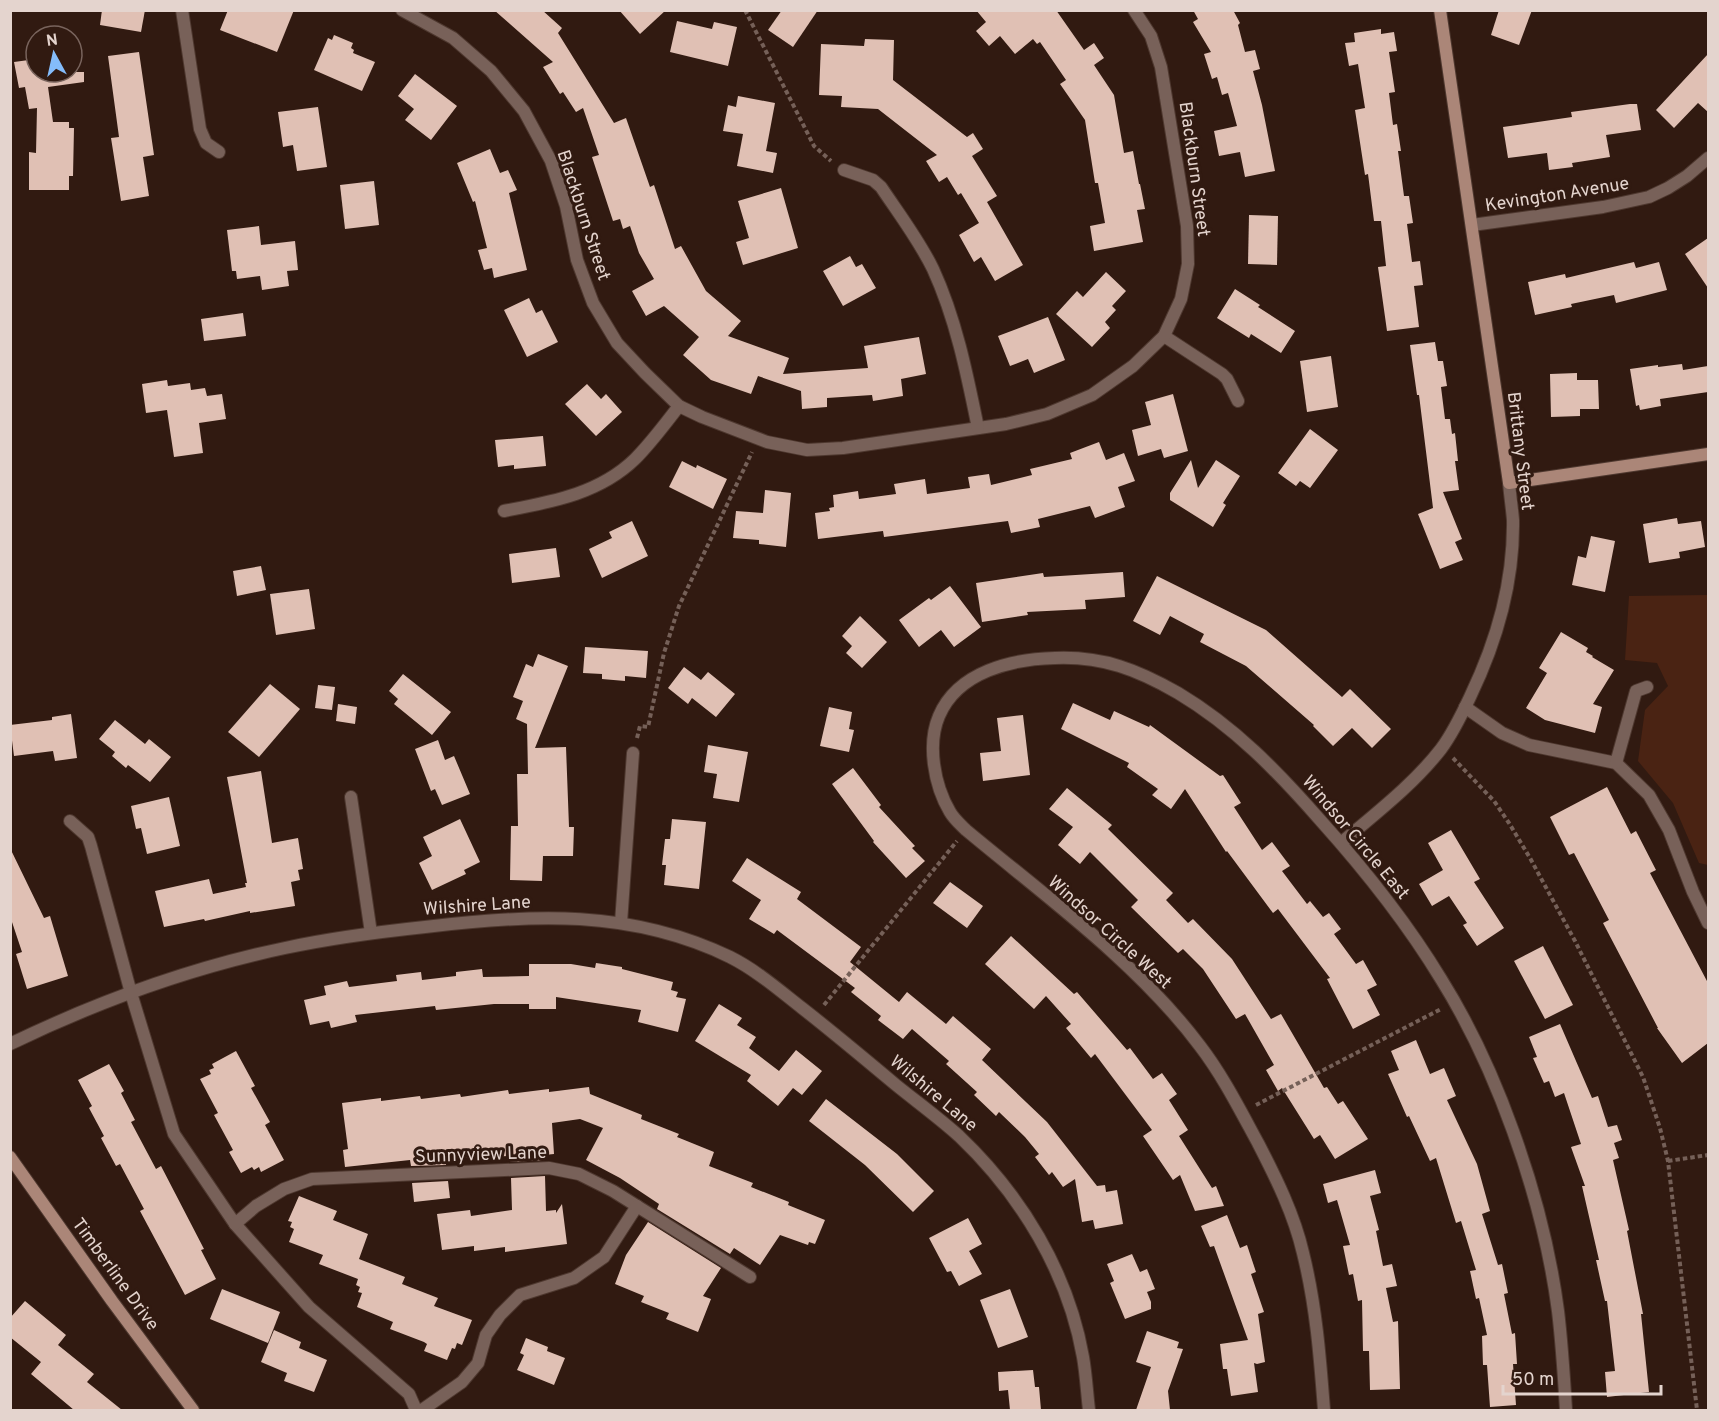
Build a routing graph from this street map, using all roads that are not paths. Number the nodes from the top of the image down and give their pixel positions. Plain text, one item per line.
1 (182, 10) edge
2 (402, 10) edge
3 (1134, 10) edge
4 (1440, 10) edge
5 (219, 152) dead end
6 (1708, 158) edge
7 (844, 170) road end
8 (1472, 225) junction
9 (1164, 336) junction
10 (1238, 401) dead end
11 (679, 406) junction
12 (978, 428) junction
13 (1708, 454) edge
14 (1509, 483) junction
15 (504, 511) dead end
16 (1647, 687) dead end
17 (1465, 707) junction
18 (633, 753) road end
19 (1616, 763) junction
20 (351, 797) dead end
21 (70, 821) dead end
22 (966, 830) joint
23 (1341, 843) junction
24 (621, 923) junction
25 (1708, 923) edge
26 (371, 933) junction
27 (131, 993) junction
28 (10, 1044) edge
29 (10, 1157) edge
30 (637, 1206) junction
31 (235, 1224) junction
32 (750, 1277) dead end
33 (193, 1410) edge
34 (416, 1410) edge
35 (422, 1410) edge
36 (1089, 1410) edge
37 (1324, 1410) edge
38 (1566, 1410) edge

1 - 5 street
2 - 11 street, Blackburn Street
3 - 9 street, Blackburn Street
4 - 8 street, Brittany Street
6 - 8 street, Kevington Avenue
7 - 12 street
8 - 14 street, Brittany Street
9 - 10 street
9 - 12 street, Blackburn Street
11 - 12 street, Blackburn Street
11 - 15 street
13 - 14 street
14 - 17 street, Brittany Street
16 - 19 street
17 - 19 street
17 - 23 street, Brittany Street
18 - 24 street
19 - 25 street
20 - 26 street
21 - 27 street
22 - 23 street, Windsor Circle East
22 - 37 street, Windsor Circle West
23 - 38 street, Windsor Circle East
24 - 26 street, Wilshire Lane
24 - 36 street, Wilshire Lane
26 - 27 street, Wilshire Lane
27 - 28 street, Wilshire Lane
27 - 31 street
29 - 33 street, Timberline Drive
30 - 31 street, Sunnyview Lane
30 - 32 street, Sunnyview Lane
30 - 35 street
31 - 34 street

